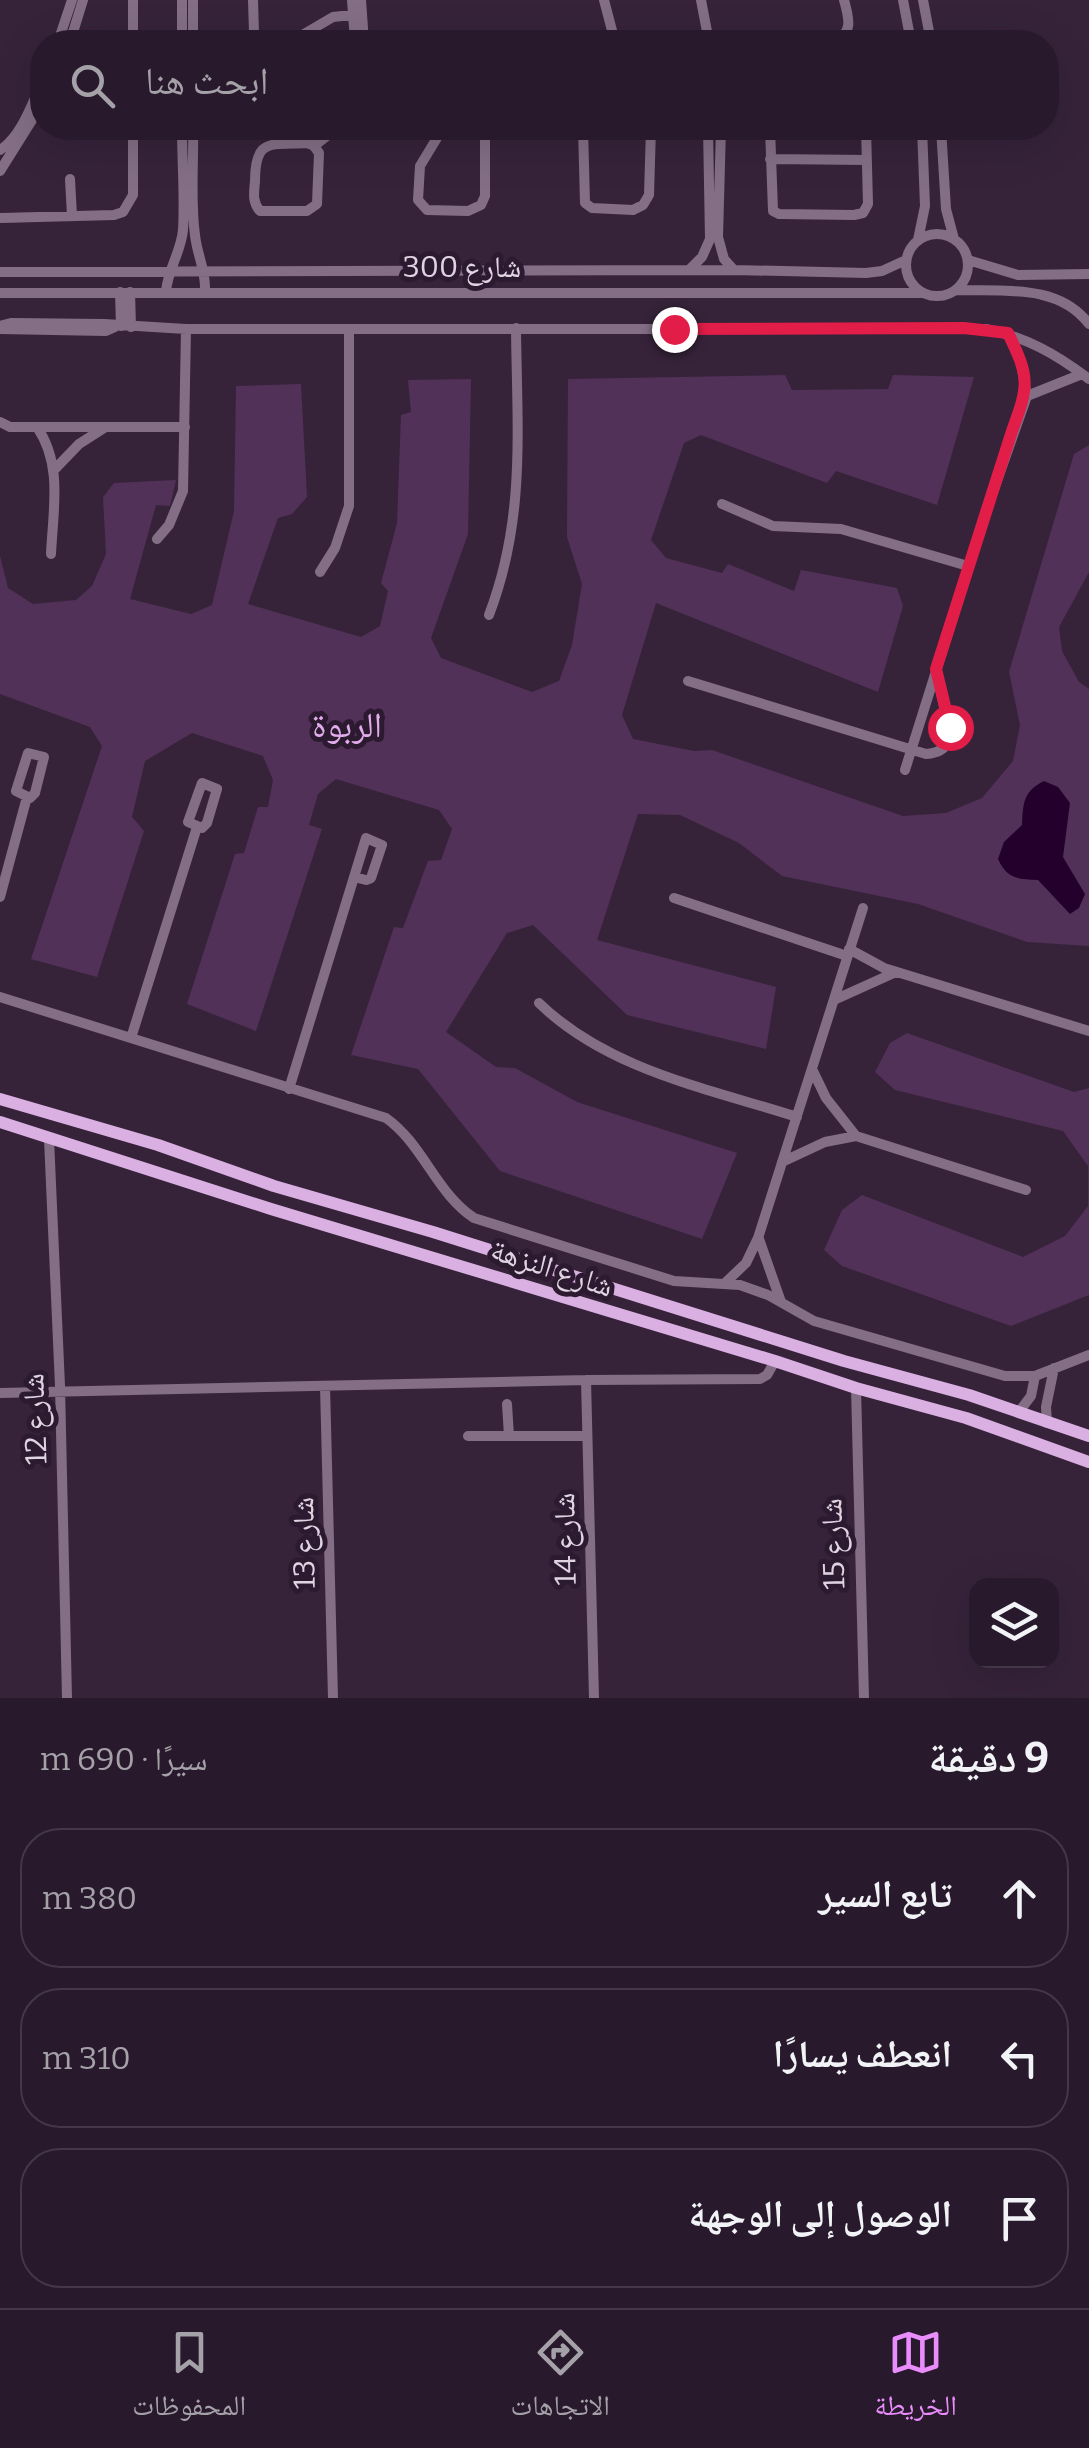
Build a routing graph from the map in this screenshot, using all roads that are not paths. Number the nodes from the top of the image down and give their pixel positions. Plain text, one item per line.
1 (72, 0) edge
2 (82, 0) edge
3 (133, 0) edge
4 (182, 0) edge
5 (193, 0) edge
6 (253, 0) edge
7 (352, 0) edge
8 (361, 0) edge
9 (604, 0) edge
10 (844, 0) edge
11 (904, 0) edge
12 (923, 0) edge
13 (708, 2) edge
14 (356, 14) junction
15 (62, 30) edge
16 (73, 30) edge
17 (133, 30) edge
18 (182, 30) edge
19 (193, 30) edge
20 (254, 30) edge
21 (309, 30) edge
22 (355, 30) edge
23 (361, 30) edge
24 (612, 30) edge
25 (711, 30) edge
26 (848, 30) edge
27 (908, 30) edge
28 (929, 30) edge
29 (30, 105) edge
30 (30, 120) edge
31 (133, 140) edge
32 (182, 140) edge
33 (193, 140) edge
34 (322, 140) edge
35 (436, 140) edge
36 (485, 140) edge
37 (582, 140) edge
38 (651, 140) edge
39 (708, 140) edge
40 (721, 140) edge
41 (770, 140) edge
42 (866, 140) edge
43 (922, 140) edge
44 (943, 140) edge
45 (314, 146) junction
46 (7, 150) edge
47 (770, 160) junction
48 (867, 160) junction
49 (0, 171) edge
50 (70, 178) dead end
51 (946, 201) junction
52 (924, 211) junction
53 (72, 216) junction
54 (0, 217) edge
55 (954, 239) junction
56 (917, 242) junction
57 (196, 244) junction
58 (179, 247) junction
59 (706, 251) junction
60 (720, 252) junction
61 (0, 260) edge
62 (906, 260) junction
63 (968, 260) junction
64 (688, 270) junction
65 (734, 270) junction
66 (882, 270) junction
67 (563, 271) junction
68 (6, 272) edge
69 (168, 272) junction
70 (206, 272) junction
71 (531, 272) junction
72 (1089, 274) edge
73 (205, 290) junction
74 (956, 290) junction
75 (166, 291) junction
76 (125, 292) junction
77 (540, 292) junction
78 (574, 292) junction
79 (0, 293) edge
80 (890, 293) junction
81 (923, 293) junction
82 (1089, 324) edge
83 (122, 327) junction
84 (0, 328) edge
85 (349, 328) junction
86 (516, 328) junction
87 (186, 329) junction
88 (1008, 333) junction
89 (1086, 376) edge
90 (1027, 396) junction
91 (0, 422) edge
92 (37, 427) junction
93 (107, 427) junction
94 (185, 428) junction
95 (55, 469) junction
96 (722, 504) dead end
97 (157, 539) dead end
98 (51, 554) dead end
99 (968, 566) junction
100 (320, 572) dead end
101 (489, 615) dead end
102 (936, 669) junction
103 (688, 682) dead end
104 (912, 750) junction
105 (905, 770) dead end
106 (28, 797) dead end
107 (196, 827) dead end
108 (354, 878) dead end
109 (0, 897) edge
110 (674, 898) dead end
111 (862, 908) dead end
112 (848, 952) junction
113 (897, 972) junction
114 (0, 998) edge
115 (833, 1000) junction
116 (539, 1003) dead end
117 (1089, 1031) edge
118 (131, 1038) junction
119 (812, 1069) junction
120 (289, 1090) junction
121 (0, 1099) edge
122 (797, 1116) junction
123 (0, 1122) edge
124 (119, 1134) junction
125 (856, 1136) junction
126 (49, 1139) junction
127 (158, 1145) junction
128 (118, 1161) junction
129 (782, 1162) junction
130 (151, 1171) junction
131 (1026, 1190) dead end
132 (758, 1238) junction
133 (726, 1282) junction
134 (780, 1302) junction
135 (726, 1324) junction
136 (759, 1334) junction
137 (720, 1344) junction
138 (752, 1354) junction
139 (1089, 1355) edge
140 (775, 1360) junction
141 (1054, 1368) junction
142 (1035, 1376) junction
143 (586, 1380) junction
144 (326, 1386) junction
145 (856, 1388) junction
146 (60, 1391) junction
147 (0, 1393) edge
148 (507, 1404) dead end
149 (1018, 1413) junction
150 (1047, 1423) junction
151 (587, 1432) junction
152 (468, 1436) dead end
153 (510, 1436) junction
154 (1089, 1436) edge
155 (1089, 1462) edge
156 (67, 1698) edge
157 (334, 1698) edge
158 (594, 1698) edge
159 (864, 1698) edge

1 - 15 street
2 - 16 street
3 - 17 street
4 - 18 street
5 - 19 street
6 - 20 street
7 - 14 street
8 - 14 street
9 - 24 street
10 - 26 street
11 - 27 street
12 - 28 street
13 - 25 street
14 - 21 street
14 - 22 street
14 - 23 street
29 - 46 street
30 - 46 street
31 - 53 street
32 - 58 street
33 - 57 street
34 - 45 street
35 - 36 street
37 - 38 street
39 - 59 street
40 - 60 street
41 - 47 street
42 - 48 street
43 - 52 street
44 - 51 street
45 - 45 street
46 - 49 street
47 - 48 street
47 - 48 street
50 - 53 street
51 - 52 street
51 - 55 street
52 - 56 street
53 - 54 street
55 - 56 street
55 - 63 street
56 - 62 street
57 - 58 street
57 - 70 street
58 - 69 street
59 - 60 street
59 - 64 street
60 - 65 street
61 - 68 street
62 - 66 street, شارع 300
62 - 81 street
63 - 72 street
63 - 74 street
64 - 65 street, شارع 300
64 - 67 street, شارع 300
65 - 66 street, شارع 300
66 - 80 street
67 - 71 street, شارع 300
67 - 78 street
68 - 69 street, شارع 300
69 - 70 street, شارع 300
69 - 75 street
70 - 71 street, شارع 300
70 - 73 street
71 - 77 street
73 - 75 street, شارع 300
73 - 77 street, شارع 300
74 - 81 street
74 - 82 street
75 - 76 street, شارع 300
76 - 79 street, شارع 300
76 - 83 street
77 - 78 street, شارع 300
78 - 80 street, شارع 300
80 - 81 street, شارع 300
83 - 84 street
83 - 87 street
85 - 86 street
85 - 87 street
85 - 100 street
86 - 88 street
86 - 101 street
87 - 94 street
88 - 89 street
88 - 90 street
89 - 90 street
90 - 99 street
91 - 92 street
92 - 93 street
92 - 95 street
93 - 94 street
93 - 95 street
94 - 97 street
95 - 98 street
96 - 99 street
99 - 102 street
102 - 104 street
102 - 104 street
103 - 104 street
104 - 105 street
106 - 109 street
107 - 118 street
108 - 120 street
110 - 112 street
111 - 112 street
112 - 113 street
112 - 115 street
113 - 115 street
113 - 117 street
114 - 118 street
115 - 119 street
116 - 122 street
118 - 120 street
119 - 122 street
119 - 125 street
120 - 133 street
121 - 124 main road, شارع النزهة
122 - 129 street
123 - 126 main road, شارع النزهة
124 - 127 main road, شارع النزهة
124 - 128 main road
125 - 129 street
125 - 131 street
126 - 128 main road, شارع النزهة
126 - 146 street, شارع 12
127 - 130 main road
127 - 135 main road, شارع النزهة
128 - 130 main road, شارع النزهة
129 - 132 street
130 - 137 main road, شارع النزهة
132 - 133 street
132 - 134 street
133 - 134 street
134 - 142 street
135 - 136 main road, شارع النزهة
135 - 137 main road
136 - 138 main road
136 - 149 main road, شارع النزهة
137 - 138 main road, شارع النزهة
138 - 140 main road, شارع النزهة
139 - 141 street
140 - 143 street
140 - 145 main road, شارع النزهة
141 - 142 street
141 - 150 street
142 - 149 street
143 - 144 street
143 - 151 street, شارع 14
144 - 146 street
144 - 157 street, شارع 13
145 - 155 main road, شارع النزهة
145 - 159 street, شارع 15
146 - 147 street
146 - 156 street, شارع 12
148 - 153 street
149 - 150 main road, شارع النزهة
150 - 154 main road, شارع النزهة
151 - 153 street
151 - 158 street, شارع 14
152 - 153 street

